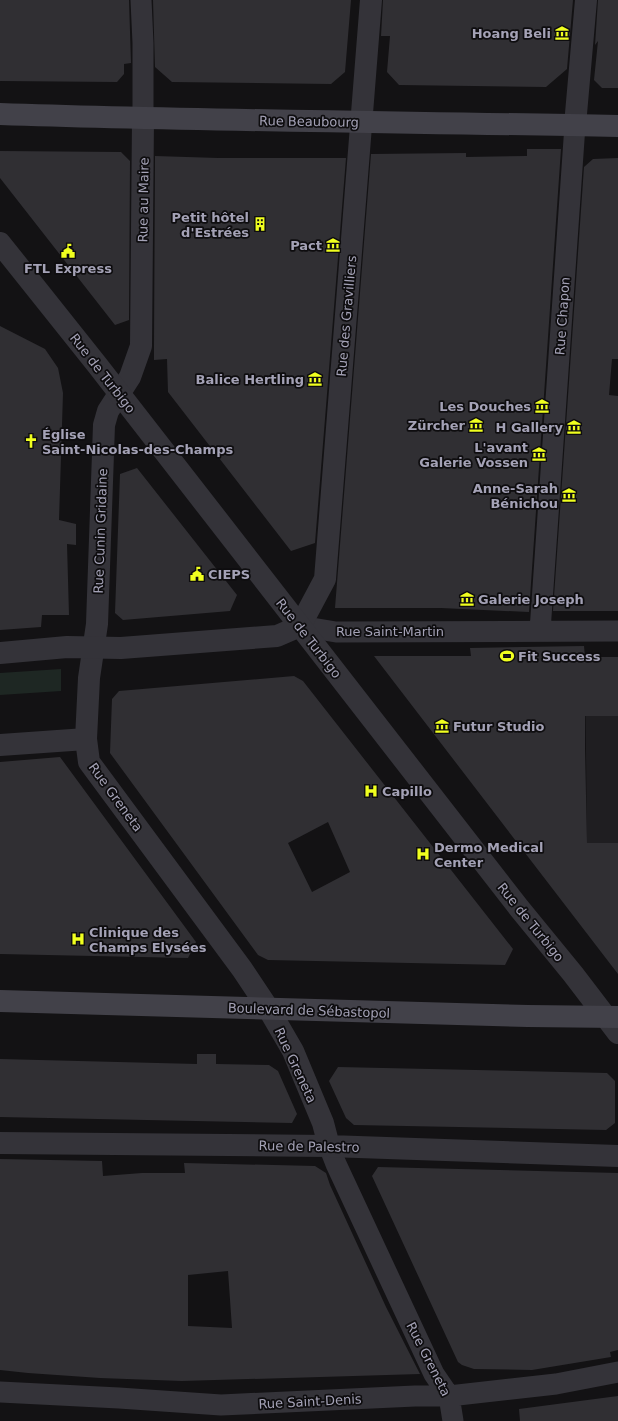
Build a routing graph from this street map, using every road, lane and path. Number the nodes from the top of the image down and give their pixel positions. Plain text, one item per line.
1 (141, 0) edge
2 (372, 0) edge
3 (586, 0) edge
4 (0, 114) edge
5 (143, 118) junction
6 (362, 122) junction
7 (576, 125) junction
8 (618, 126) edge
9 (0, 244) edge
10 (120, 394) junction
11 (300, 626) junction
12 (540, 631) junction
13 (618, 631) edge
14 (93, 648) junction
15 (0, 653) edge
16 (86, 739) junction
17 (0, 745) edge
18 (0, 1002) edge
19 (268, 1008) junction
20 (614, 1022) edge
21 (0, 1143) edge
22 (329, 1146) junction
23 (618, 1156) edge
24 (618, 1372) edge
25 (0, 1392) edge
26 (449, 1396) junction
27 (222, 1413) edge
28 (453, 1421) edge

1 - 5 street, Rue au Maire
2 - 6 street, Rue des Gravilliers
3 - 7 street, Rue Chapon
4 - 5 main road, Rue Beaubourg
5 - 6 main road, Rue Beaubourg
5 - 10 street, Rue au Maire
6 - 7 main road, Rue Beaubourg
6 - 11 street, Rue des Gravilliers
7 - 8 main road, Rue Beaubourg
7 - 12 street, Rue Chapon
9 - 10 street, Rue de Turbigo
10 - 11 street, Rue de Turbigo
10 - 14 street, Rue Cunin Gridaine
11 - 12 street, Rue Saint-Martin
11 - 14 street
11 - 20 street, Rue de Turbigo
12 - 13 street, Rue Saint-Martin
14 - 15 street
14 - 16 street
16 - 17 street
16 - 19 street, Rue Greneta
18 - 19 main road, Boulevard de Sébastopol
19 - 20 main road, Boulevard de Sébastopol
19 - 22 street, Rue Greneta
21 - 22 street, Rue de Palestro
22 - 23 street, Rue de Palestro
22 - 26 street, Rue Greneta
24 - 26 street, Rue Saint-Denis
25 - 27 street, Rue Saint-Denis
26 - 27 street, Rue Saint-Denis
26 - 28 street, Rue Greneta

